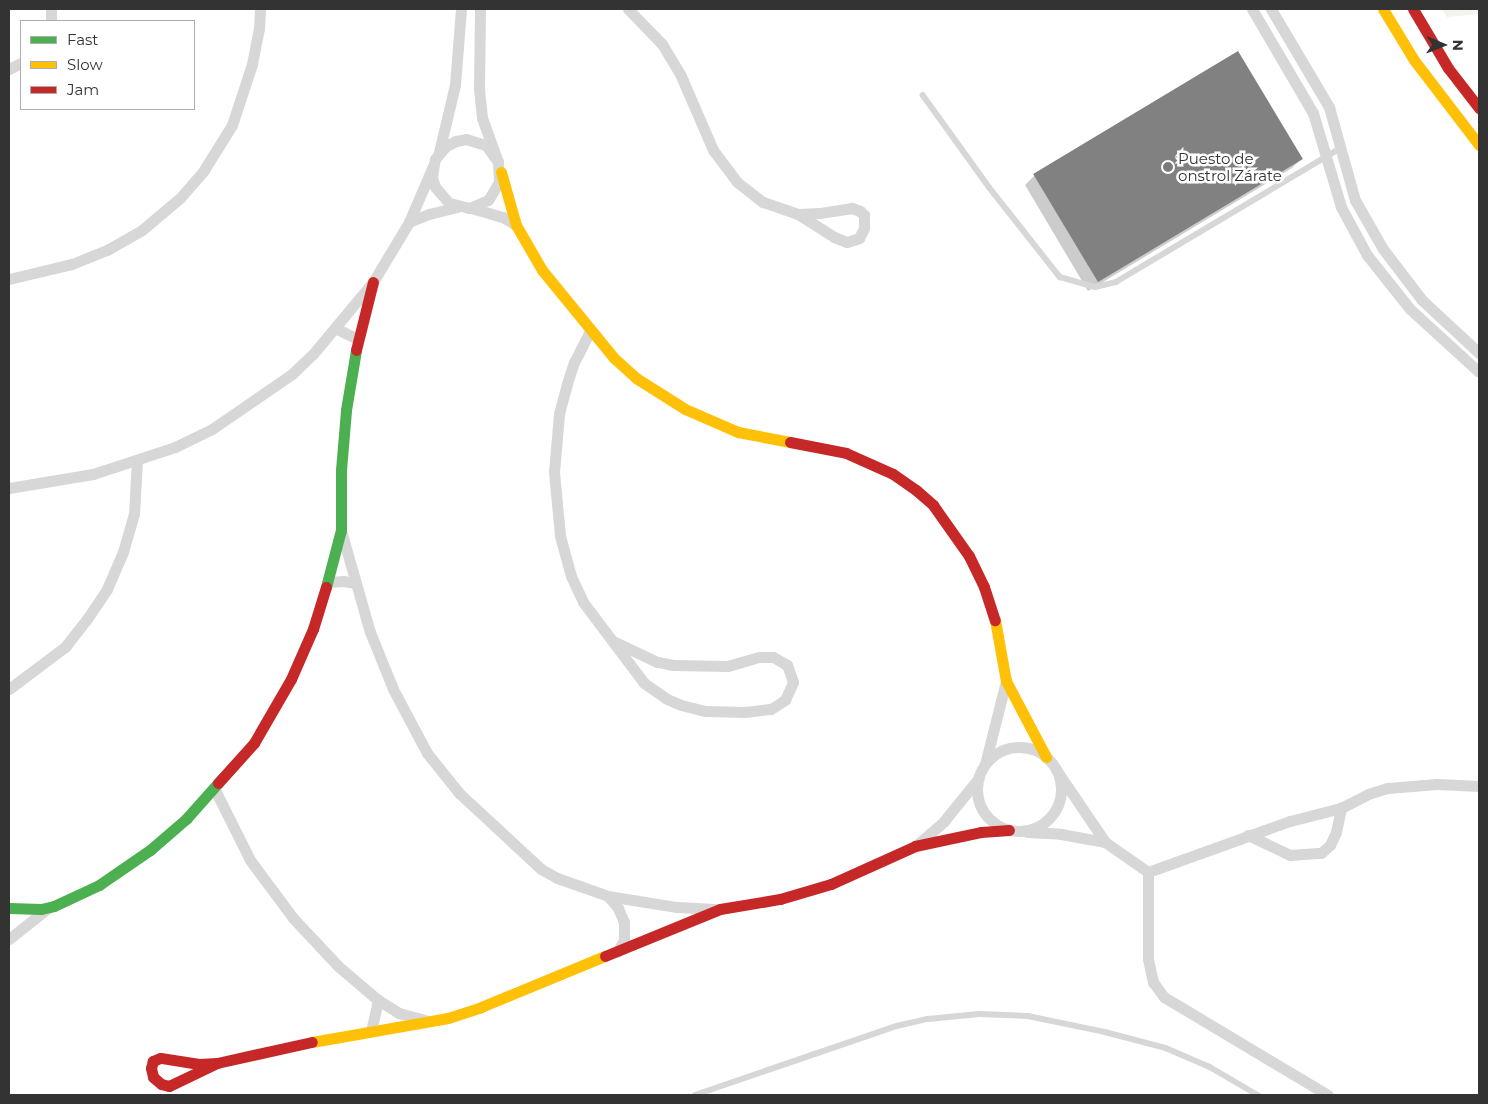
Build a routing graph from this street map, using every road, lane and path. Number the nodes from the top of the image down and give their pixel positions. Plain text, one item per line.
1 (260, 9) edge
2 (461, 9) edge
3 (480, 9) edge
4 (628, 9) edge
5 (1252, 9) edge
6 (1270, 9) edge
7 (1384, 9) edge
8 (1413, 9) edge
9 (923, 95) dead end
10 (1479, 108) edge
11 (1479, 145) edge
12 (1339, 149) junction
13 (439, 153) junction
14 (1325, 156) junction
15 (433, 166) junction
16 (499, 167) junction
17 (464, 208) junction
18 (798, 214) junction
19 (409, 222) junction
20 (516, 225) junction
21 (9, 278) edge
22 (373, 282) junction
23 (335, 328) junction
24 (590, 331) junction
25 (358, 339) junction
26 (1479, 353) edge
27 (1479, 372) edge
28 (137, 461) junction
29 (9, 488) edge
30 (341, 530) junction
31 (328, 582) junction
32 (355, 583) junction
33 (613, 641) junction
34 (1006, 681) junction
35 (9, 689) edge
36 (1046, 757) junction
37 (984, 766) junction
38 (1059, 774) junction
39 (979, 778) junction
40 (1479, 786) edge
41 (214, 788) junction
42 (1341, 808) junction
43 (1009, 830) junction
44 (1021, 832) junction
45 (1248, 836) junction
46 (1106, 842) junction
47 (915, 846) junction
48 (1148, 872) junction
49 (608, 896) junction
50 (9, 908) edge
51 (48, 908) junction
52 (720, 909) junction
53 (9, 939) edge
54 (618, 951) junction
55 (378, 1000) junction
56 (427, 1020) junction
57 (371, 1031) junction
58 (217, 1063) junction
59 (695, 1095) edge
60 (1258, 1095) edge
61 (1328, 1095) edge

1 - 21 street
2 - 13 street
3 - 16 street
4 - 18 street
5 - 14 street
6 - 12 street
7 - 11 main road
8 - 10 main road
9 - 14 lane
12 - 14 lane
12 - 26 street
13 - 15 street
13 - 16 street
14 - 27 street
15 - 17 street
15 - 19 street
16 - 17 street
16 - 20 main road
17 - 19 street
17 - 20 street
18 - 18 street
19 - 22 street
20 - 24 main road
22 - 23 street
22 - 25 main road
23 - 25 street
23 - 28 street
24 - 33 street
24 - 34 main road
25 - 30 main road
28 - 29 street
28 - 35 street
30 - 31 main road
30 - 32 street
31 - 32 street
31 - 41 main road
32 - 49 street
33 - 33 street
34 - 36 main road
34 - 37 street
36 - 37 street
36 - 38 street
37 - 39 street
38 - 44 street
38 - 46 street
39 - 43 street
39 - 47 street
40 - 42 street
41 - 51 main road
41 - 55 street
42 - 45 street
42 - 45 street
43 - 44 street
43 - 47 main road
44 - 46 street
45 - 48 street
46 - 48 street
47 - 52 main road
48 - 61 street
49 - 52 street
49 - 54 street
50 - 51 main road
51 - 53 street
52 - 54 main road
54 - 56 main road
55 - 56 street
55 - 57 street
56 - 57 main road
57 - 58 main road
58 - 58 main road
59 - 60 lane

